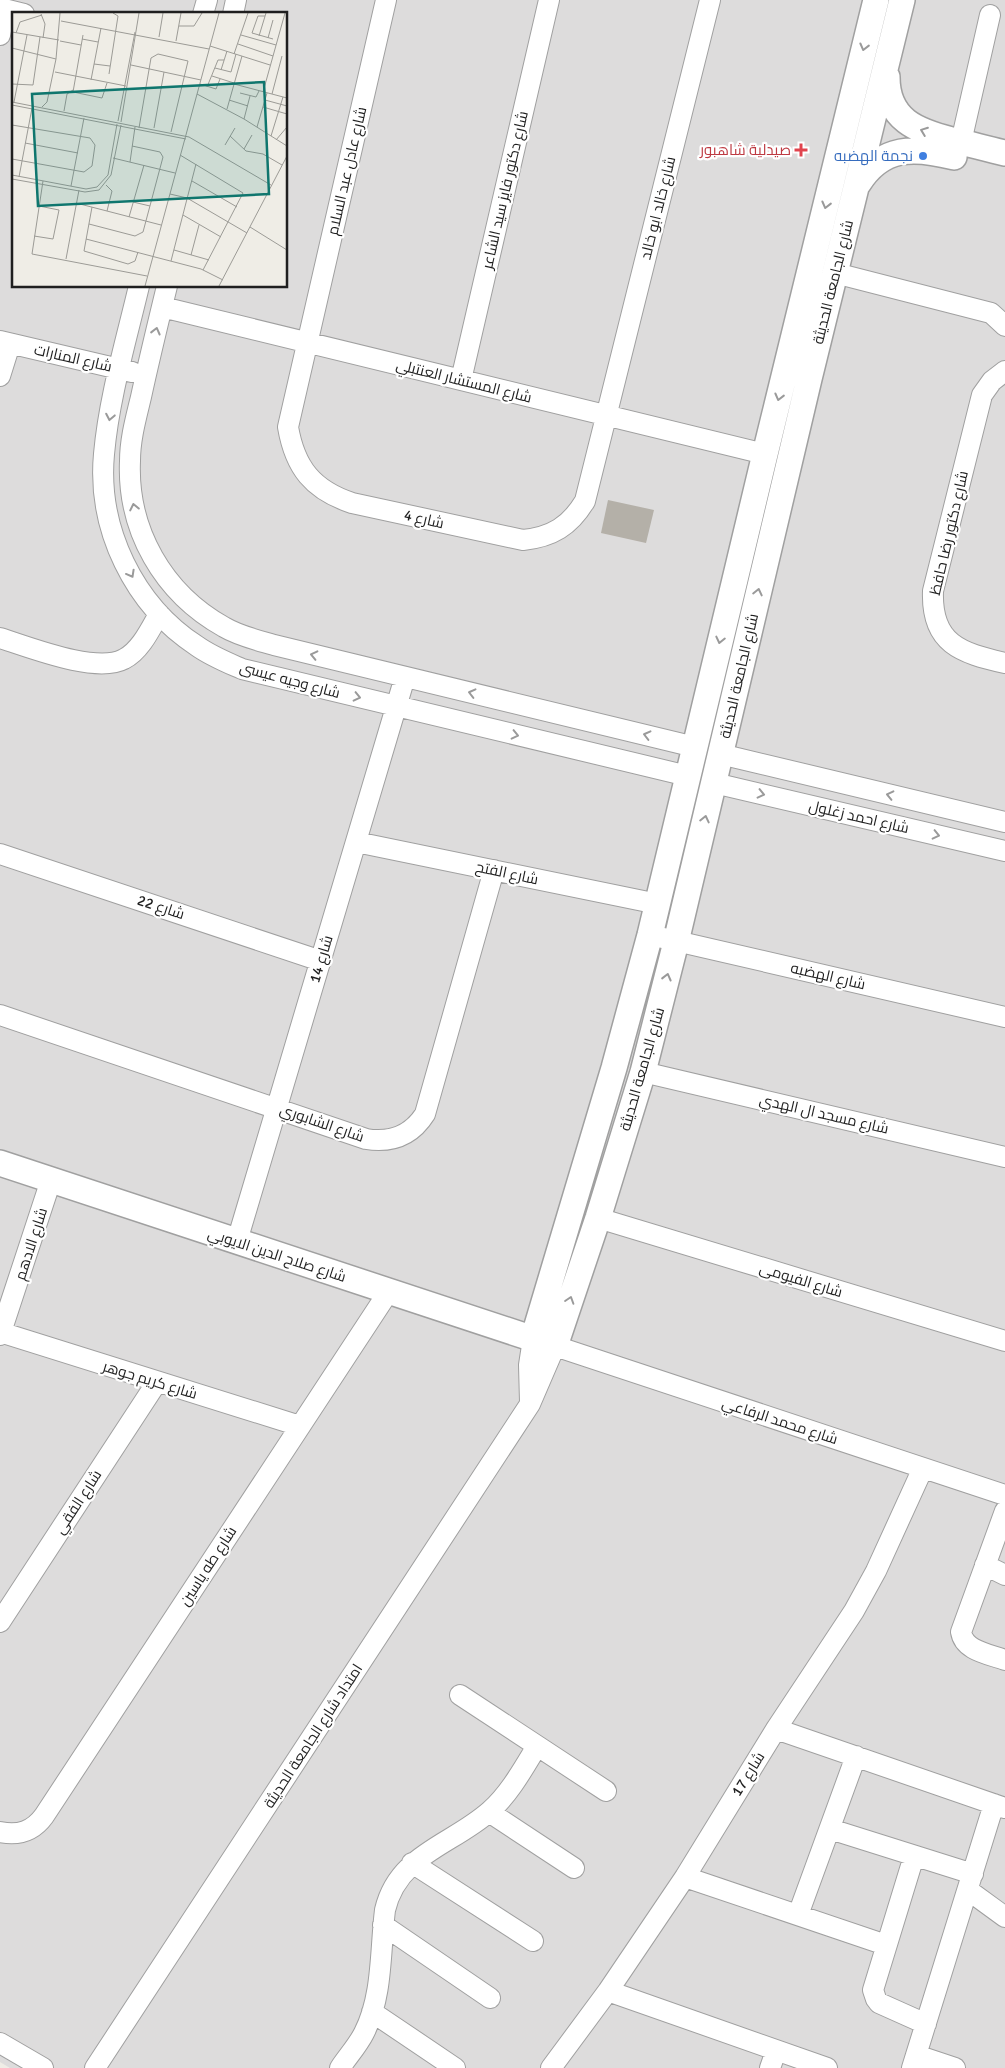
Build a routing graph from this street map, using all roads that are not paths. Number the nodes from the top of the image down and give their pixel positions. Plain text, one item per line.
1 (386, 0) edge
2 (549, 0) edge
3 (710, 0) edge
4 (876, 0) edge
5 (902, 0) edge
6 (10, 11) edge
7 (990, 15) dead end
8 (0, 35) edge
9 (888, 61) junction
10 (961, 142) junction
11 (1005, 153) edge
12 (1005, 169) edge
13 (857, 186) junction
14 (835, 273) junction
15 (139, 288) edge
16 (167, 288) edge
17 (162, 307) junction
18 (1005, 326) edge
19 (5, 342) edge
20 (308, 342) junction
21 (120, 370) junction
22 (1005, 371) edge
23 (785, 372) junction
24 (0, 376) edge
25 (146, 376) junction
26 (809, 379) junction
27 (461, 380) junction
28 (607, 416) junction
29 (765, 454) junction
30 (159, 614) junction
31 (0, 638) edge
32 (1005, 663) edge
33 (405, 677) junction
34 (396, 706) junction
35 (695, 747) junction
36 (720, 754) junction
37 (688, 776) junction
38 (714, 783) junction
39 (1005, 822) edge
40 (356, 842) junction
41 (1005, 851) edge
42 (0, 854) edge
43 (494, 870) junction
44 (658, 904) junction
45 (650, 935) junction
46 (676, 942) junction
47 (321, 961) junction
48 (0, 1016) edge
49 (1005, 1017) edge
50 (643, 1072) junction
51 (277, 1108) junction
52 (1005, 1157) edge
53 (0, 1163) edge
54 (52, 1180) junction
55 (598, 1218) junction
56 (237, 1241) junction
57 (389, 1291) junction
58 (1, 1334) edge
59 (1005, 1341) edge
60 (544, 1343) junction
61 (157, 1382) junction
62 (300, 1426) junction
63 (923, 1468) junction
64 (1005, 1495) edge
65 (1005, 1511) edge
66 (985, 1565) junction
67 (1005, 1575) edge
68 (0, 1622) edge
69 (1005, 1660) edge
70 (460, 1695) dead end
71 (776, 1728) junction
72 (538, 1746) junction
73 (856, 1756) junction
74 (606, 1791) dead end
75 (1000, 1806) edge
76 (489, 1812) junction
77 (830, 1829) junction
78 (0, 1832) edge
79 (914, 1856) junction
80 (412, 1863) junction
81 (574, 1868) dead end
82 (685, 1877) junction
83 (970, 1882) junction
84 (798, 1916) junction
85 (1005, 1917) edge
86 (383, 1925) junction
87 (533, 1941) dead end
88 (886, 1945) junction
89 (608, 1991) junction
90 (490, 1998) dead end
91 (372, 2012) junction
92 (926, 2024) junction
93 (0, 2043) edge
94 (773, 2060) edge
95 (914, 2062) edge
96 (43, 2068) edge
97 (95, 2068) edge
98 (340, 2068) edge
99 (455, 2068) edge
100 (551, 2068) edge
101 (827, 2068) edge
102 (955, 2068) edge

1 - 20 street, شارع عادل عبد السلام
2 - 27 street, شارع دكتور فايز سيد الشاعر
3 - 28 street, شارع خالد ابو خالد
4 -> 23 street, شارع الجامعة الحديثة
5 - 9 street, شارع الجامعة الحديثة
6 - 8 street
7 - 10 street
10 -> 9 street
9 - 13 street, شارع الجامعة الحديثة
10 - 11 street
12 - 13 street
13 - 14 street, شارع الجامعة الحديثة
14 - 18 street
14 - 26 street, شارع الجامعة الحديثة
15 - 21 street, شارع وجيه عيسى
16 - 17 street, شارع وجيه عيسى
17 - 20 street, شارع المستشار العنتبلي
25 -> 17 street, شارع وجيه عيسى
19 - 21 street, شارع المنارات
19 - 24 street
20 - 27 street, شارع المستشار العنتبلي
20 - 28 street, شارع 4
21 - 25 street, شارع المنارات
21 -> 30 street, شارع وجيه عيسى
22 - 32 street, شارع دكتور رضا حافظ
23 - 26 street
23 -> 29 street, شارع الجامعة الحديثة
33 -> 25 street, شارع وجيه عيسى
36 -> 26 street, شارع الجامعة الحديثة
27 - 28 street, شارع المستشار العنتبلي
28 - 29 street, شارع المستشار العنتبلي
29 -> 35 street, شارع الجامعة الحديثة
30 - 31 street
30 -> 34 street, شارع وجيه عيسى
33 - 34 street, شارع 14
35 -> 33 street, شارع وجيه عيسى
34 -> 37 street, شارع وجيه عيسى
34 - 40 street, شارع 14
35 - 37 street, شارع الجامعة الحديثة
36 - 38 street, شارع الجامعة الحديثة
39 -> 36 street, شارع احمد زغلول
37 - 44 street, شارع الجامعة الحديثة
38 -> 41 street, شارع احمد زغلول
46 -> 38 street, شارع الجامعة الحديثة
40 - 43 street, شارع الفتح
40 - 47 street, شارع 14
42 - 47 street, شارع 22
43 - 44 street, شارع الفتح
43 - 51 street, شارع الشابوري
44 - 45 street, شارع الجامعة الحديثة
45 - 46 street, شارع الهضبه
45 - 60 street, شارع الجامعة الحديثة
46 - 49 street, شارع الهضبه
50 -> 46 street, شارع الجامعة الحديثة
47 - 51 street, شارع 14
48 - 51 street, شارع الشابوري
50 - 52 street, شارع مسجد ال الهدي
50 - 55 street, شارع الجامعة الحديثة
51 - 56 street, شارع 14
53 - 54 street, شارع صلاح الدين الايوبي
54 - 56 street, شارع صلاح الدين الايوبي
54 - 58 street, شارع الادهم
55 - 59 street, شارع الفيومى
60 -> 55 street, شارع الجامعة الحديثة
56 - 57 street, شارع صلاح الدين الايوبي
57 - 60 street, شارع صلاح الدين الايوبي
57 - 62 street, شارع طه ياسين
58 - 61 street, شارع كريم جوهر
60 - 63 street, شارع محمد الرفاعي
60 - 97 street, امتداد شارع الجامعة الحديثة
61 - 62 street, شارع كريم جوهر
61 - 68 street, شارع الفقي
62 - 78 street, شارع طه ياسين
63 - 64 street, شارع محمد الرفاعي
63 - 71 street, شارع 17
65 - 66 street
66 - 67 street
66 - 69 street
70 - 72 street
71 - 73 street
71 - 82 street, شارع 17
72 - 74 street
72 - 76 street
73 - 75 street
73 - 77 street
75 - 83 street
76 - 80 street
76 - 81 street
77 - 79 street
77 - 84 street
79 - 83 street
79 - 88 street
80 - 86 street
80 - 87 street
82 - 84 street
82 - 89 street, شارع 17
83 - 85 street
83 - 92 street
84 - 88 street
86 - 90 street
86 - 91 street
88 - 92 street
89 - 94 street
89 - 100 street, شارع 17
91 - 98 street
91 - 99 street
92 - 95 street
93 - 96 street
94 - 101 street
95 - 102 street

